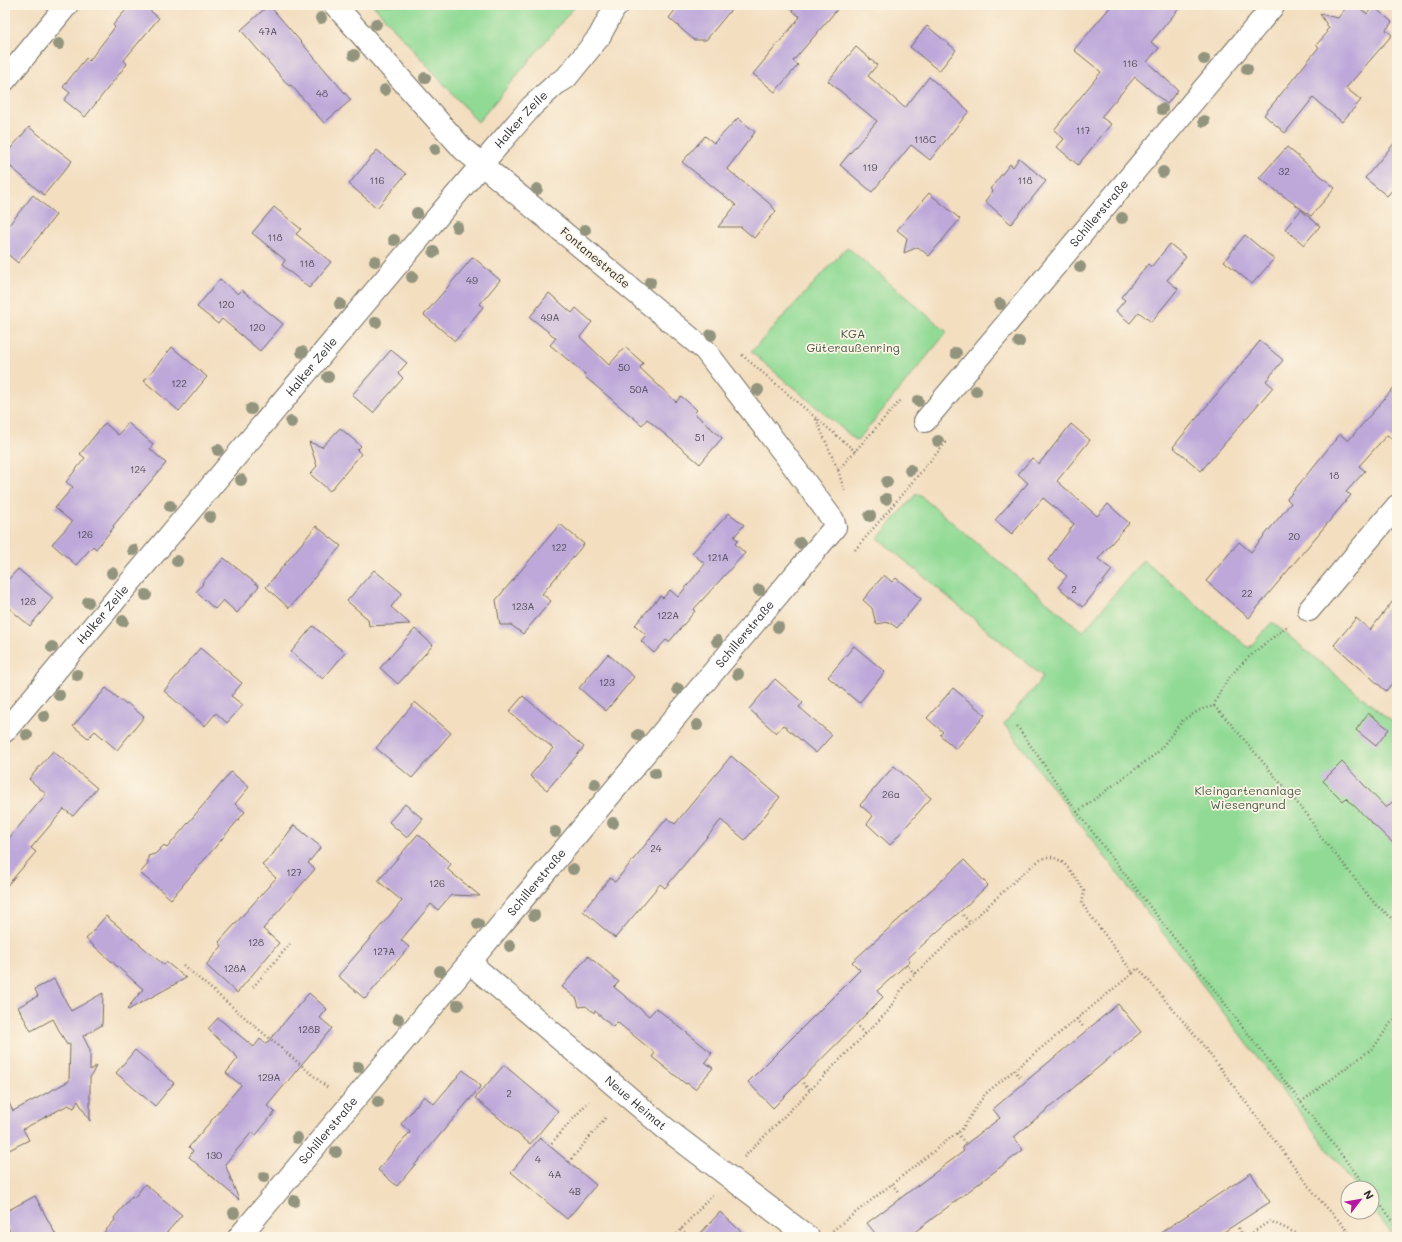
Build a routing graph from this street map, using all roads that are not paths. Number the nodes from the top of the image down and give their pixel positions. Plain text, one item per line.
1 (67, 5) edge
2 (335, 5) edge
3 (618, 5) edge
4 (1274, 5) edge
5 (5, 80) edge
6 (482, 164) junction
7 (925, 421) dead end
8 (1397, 506) edge
9 (835, 527) joint
10 (1309, 610) road end
11 (5, 731) edge
12 (470, 963) junction
13 (239, 1237) edge
14 (808, 1237) edge

1 - 5 street
2 - 6 street, Fontanestraße
3 - 6 street, Halker Zeile
4 - 7 street, Schillerstraße
6 - 9 street, Fontanestraße
6 - 11 street, Halker Zeile
8 - 10 street
9 - 12 street, Schillerstraße
12 - 13 street, Schillerstraße
12 - 14 street, Neue Heimat

